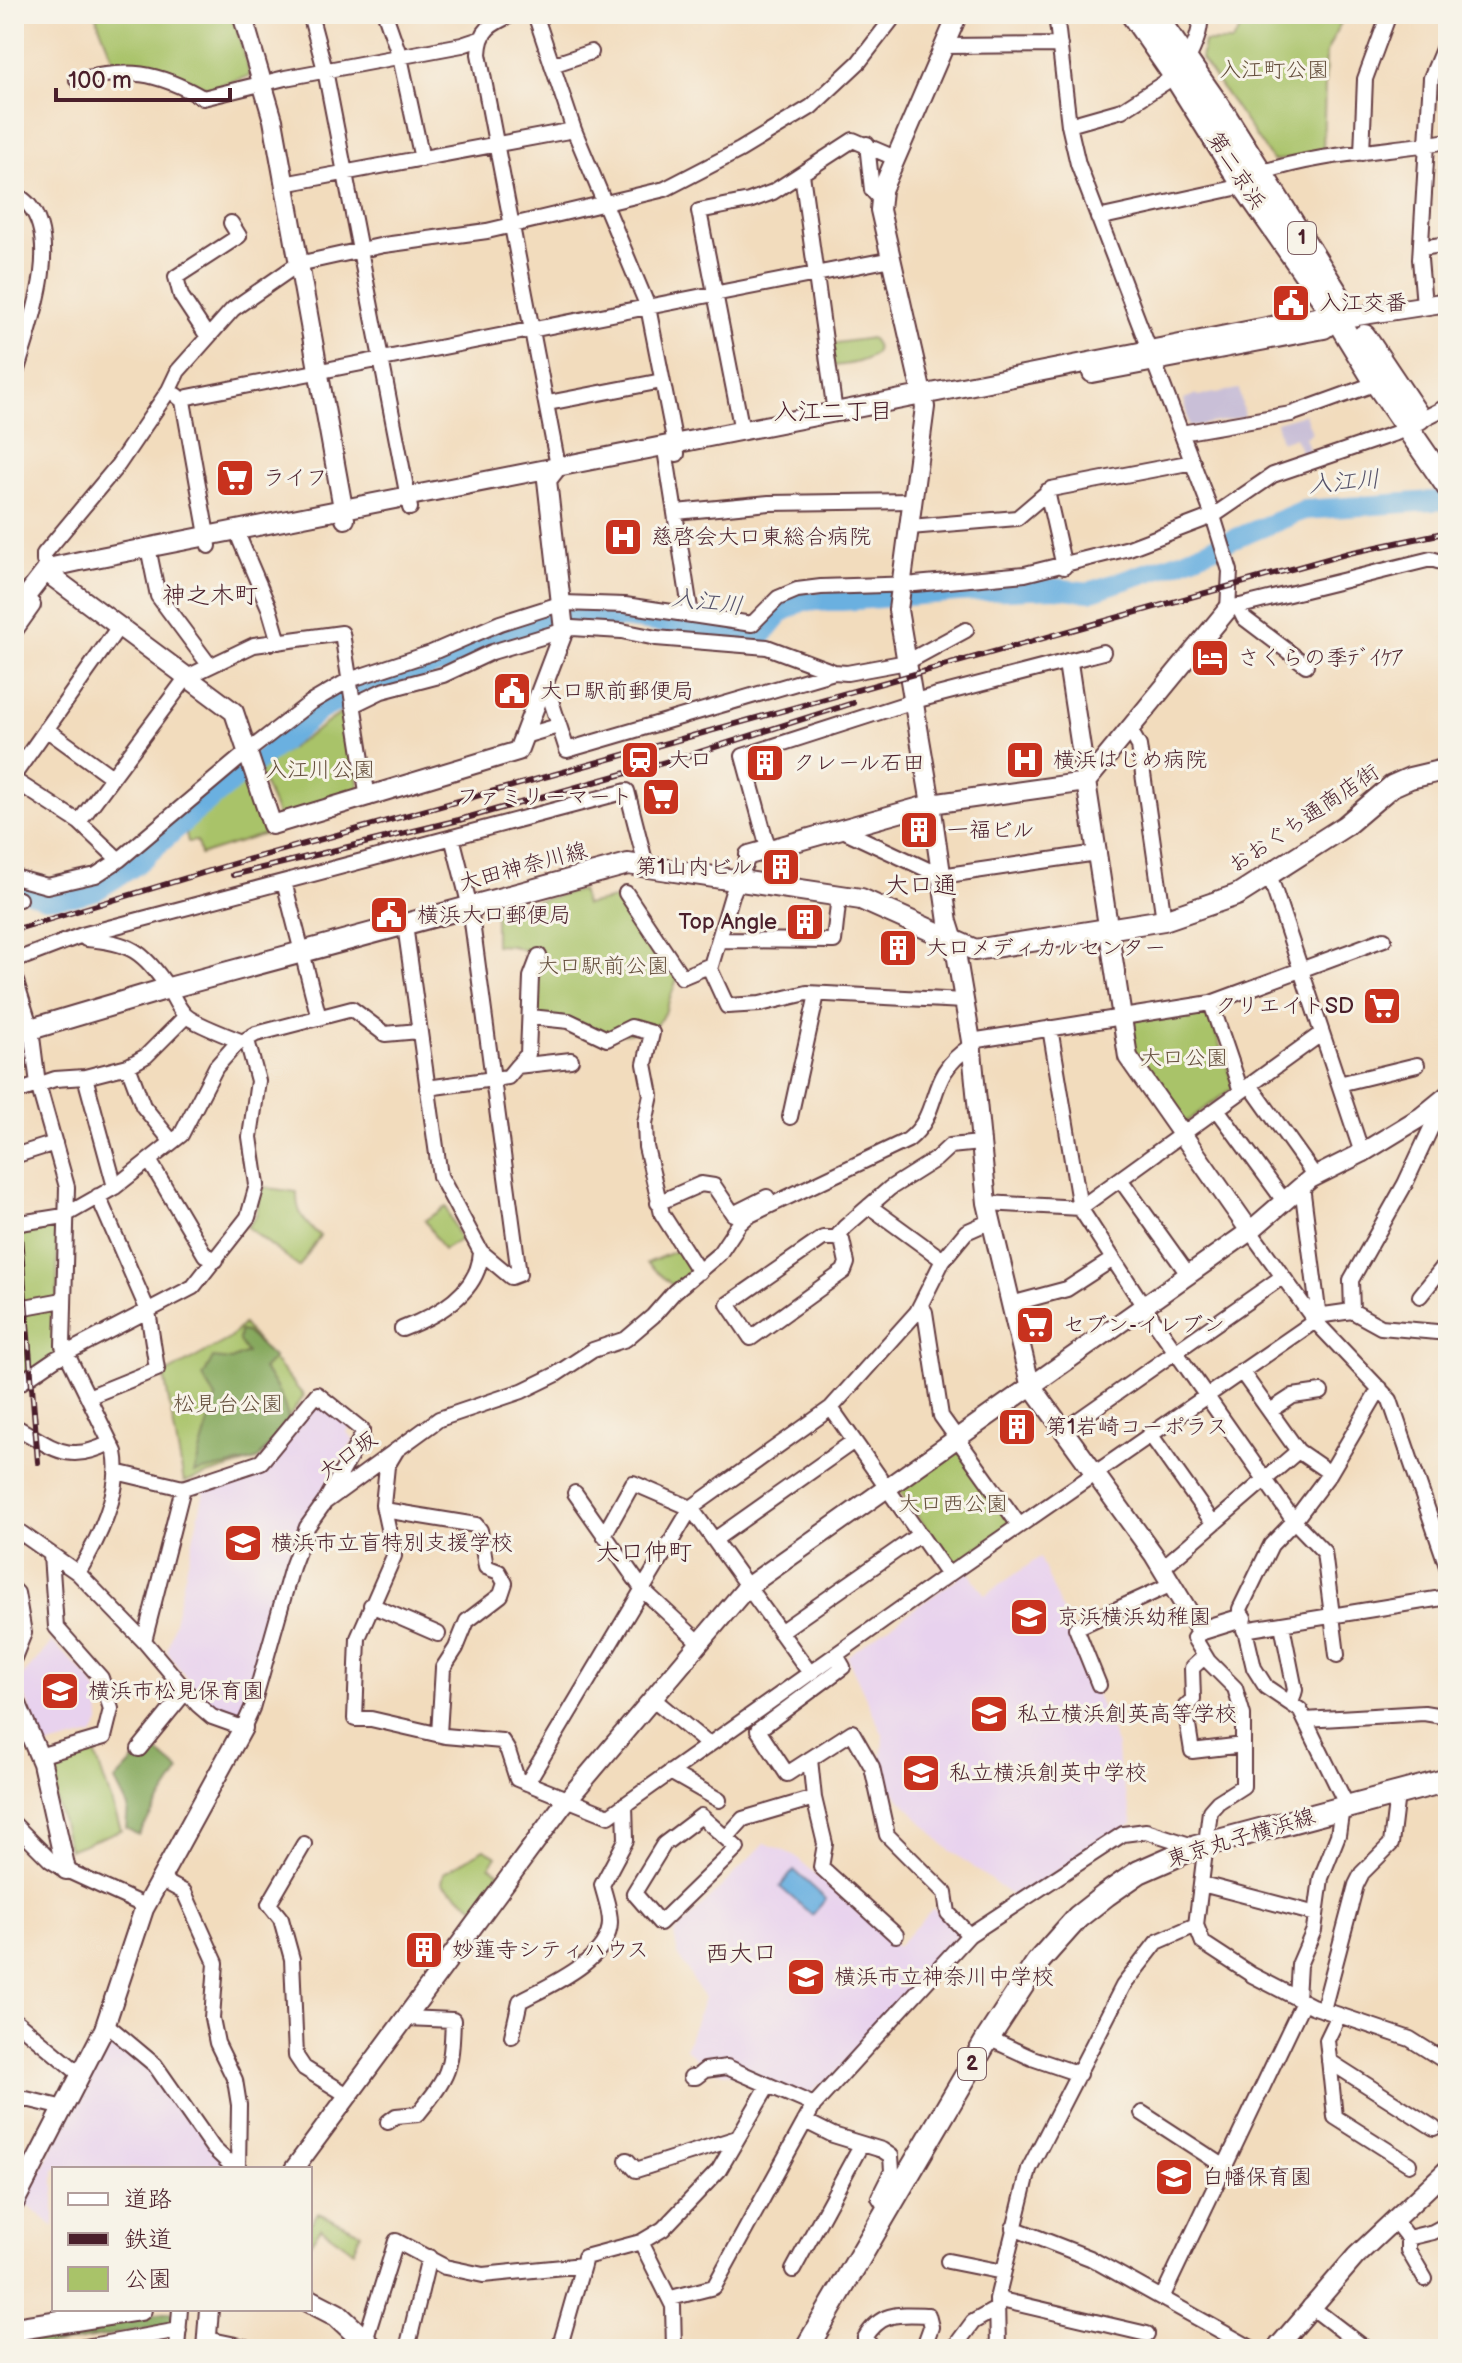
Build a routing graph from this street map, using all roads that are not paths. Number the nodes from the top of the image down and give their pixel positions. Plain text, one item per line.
1 (242, 14) edge
2 (310, 14) edge
3 (385, 14) edge
4 (513, 14) edge
5 (535, 14) edge
6 (896, 14) edge
7 (958, 14) edge
8 (1056, 14) edge
9 (1132, 14) edge
10 (1154, 14) edge
11 (1200, 14) edge
12 (1389, 14) edge
13 (490, 19) edge
14 (1448, 37) edge
15 (480, 39) junction
16 (1060, 45) junction
17 (944, 46) junction
18 (591, 52) dead end
19 (1445, 55) edge
20 (400, 57) junction
21 (552, 65) junction
22 (1181, 69) junction
23 (325, 70) junction
24 (77, 80) dead end
25 (262, 84) junction
26 (1069, 125) junction
27 (574, 130) junction
28 (1448, 141) edge
29 (867, 144) junction
30 (497, 145) junction
31 (1427, 145) junction
32 (1362, 153) junction
33 (895, 158) junction
34 (422, 159) junction
35 (345, 172) junction
36 (802, 174) junction
37 (1253, 180) junction
38 (284, 184) junction
39 (14, 193) edge
40 (881, 200) junction
41 (607, 205) junction
42 (1098, 218) junction
43 (231, 223) dead end
44 (513, 225) junction
45 (1448, 244) edge
46 (1421, 248) junction
47 (360, 251) junction
48 (892, 259) junction
49 (298, 264) junction
50 (816, 274) junction
51 (716, 293) junction
52 (1448, 302) edge
53 (1424, 305) junction
54 (648, 307) junction
55 (1344, 318) junction
56 (533, 329) junction
57 (208, 337) junction
58 (1150, 356) junction
59 (382, 360) junction
60 (318, 372) junction
61 (14, 380) edge
62 (662, 381) junction
63 (1375, 381) junction
64 (169, 390) junction
65 (183, 401) junction
66 (924, 401) junction
67 (548, 403) junction
68 (1448, 406) edge
69 (835, 413) junction
70 (1414, 424) junction
71 (742, 431) junction
72 (1181, 433) junction
73 (673, 451) junction
74 (1447, 461) edge
75 (1193, 462) junction
76 (553, 473) junction
77 (1448, 487) edge
78 (1047, 491) junction
79 (913, 501) junction
80 (409, 502) junction
81 (676, 512) junction
82 (344, 514) junction
83 (1213, 516) junction
84 (910, 527) junction
85 (240, 540) junction
86 (208, 541) junction
87 (150, 557) junction
88 (1448, 564) edge
89 (1064, 567) junction
90 (51, 573) junction
91 (900, 594) junction
92 (563, 605) junction
93 (1233, 607) junction
94 (14, 612) edge
95 (691, 615) junction
96 (120, 625) junction
97 (14, 629) edge
98 (564, 630) junction
99 (966, 630) dead end
100 (279, 642) junction
101 (1103, 652) dead end
102 (907, 662) junction
103 (1068, 663) junction
104 (1306, 665) dead end
105 (210, 666) junction
106 (834, 672) junction
107 (187, 677) junction
108 (350, 682) junction
109 (545, 682) junction
110 (914, 701) junction
111 (353, 705) junction
112 (558, 726) junction
113 (46, 729) junction
114 (1130, 730) junction
115 (524, 736) junction
116 (248, 753) junction
117 (1448, 769) edge
118 (14, 777) edge
119 (112, 777) junction
120 (1086, 782) junction
121 (368, 798) junction
122 (931, 804) junction
123 (79, 822) junction
124 (844, 828) junction
125 (452, 837) junction
126 (768, 848) junction
127 (1097, 853) junction
128 (749, 855) joint
129 (119, 860) junction
130 (646, 865) junction
131 (1269, 874) junction
132 (941, 876) junction
133 (14, 877) edge
134 (739, 880) junction
135 (284, 882) junction
136 (626, 893) dead end
137 (839, 895) junction
138 (470, 907) junction
139 (1164, 920) junction
140 (405, 925) junction
141 (1108, 929) junction
142 (74, 938) junction
143 (1384, 939) dead end
144 (719, 940) junction
145 (954, 941) junction
146 (303, 952) junction
147 (539, 956) dead end
148 (14, 961) edge
149 (711, 965) junction
150 (1301, 970) junction
151 (14, 975) edge
152 (169, 988) junction
153 (817, 994) junction
154 (964, 1001) junction
155 (1211, 1003) junction
156 (186, 1016) junction
157 (530, 1017) junction
158 (1122, 1017) junction
159 (319, 1018) junction
160 (1050, 1028) junction
161 (23, 1031) edge
162 (419, 1031) junction
163 (1322, 1033) junction
164 (241, 1042) junction
165 (971, 1044) junction
166 (571, 1060) dead end
167 (1417, 1065) dead end
168 (128, 1066) junction
169 (517, 1066) junction
170 (85, 1077) junction
171 (492, 1080) junction
172 (38, 1084) junction
173 (1339, 1084) junction
174 (427, 1088) junction
175 (1246, 1088) junction
176 (14, 1093) edge
177 (1446, 1097) edge
178 (1217, 1109) junction
179 (790, 1117) dead end
180 (1182, 1134) junction
181 (172, 1142) junction
182 (55, 1143) junction
183 (980, 1143) junction
184 (1362, 1153) junction
185 (14, 1156) edge
186 (149, 1160) junction
187 (1120, 1179) junction
188 (1308, 1181) junction
189 (115, 1187) junction
190 (805, 1189) junction
191 (98, 1196) junction
192 (1284, 1201) junction
193 (658, 1203) junction
194 (869, 1206) junction
195 (1080, 1208) junction
196 (989, 1212) junction
197 (64, 1216) junction
198 (14, 1224) edge
199 (1250, 1231) junction
200 (836, 1238) junction
201 (481, 1252) junction
202 (1113, 1259) junction
203 (216, 1260) junction
204 (943, 1260) junction
205 (1448, 1261) edge
206 (699, 1272) junction
207 (1188, 1274) junction
208 (1282, 1277) junction
209 (1420, 1296) dead end
210 (63, 1300) junction
211 (1011, 1304) junction
212 (1143, 1305) junction
213 (920, 1306) junction
214 (14, 1309) edge
215 (148, 1311) junction
216 (1352, 1311) junction
217 (1317, 1320) junction
218 (402, 1329) dead end
219 (1448, 1333) edge
220 (1175, 1352) junction
221 (66, 1353) junction
222 (1241, 1371) junction
223 (1030, 1384) junction
224 (14, 1387) edge
225 (1380, 1388) junction
226 (1321, 1392) dead end
227 (1207, 1396) junction
228 (88, 1397) junction
229 (831, 1408) junction
230 (1270, 1411) junction
231 (14, 1426) edge
232 (1064, 1430) junction
233 (1150, 1434) junction
234 (956, 1438) junction
235 (854, 1441) junction
236 (110, 1443) junction
237 (396, 1451) junction
238 (1298, 1451) junction
239 (116, 1472) junction
240 (1094, 1472) junction
241 (1330, 1473) junction
242 (1264, 1479) junction
243 (887, 1487) junction
244 (183, 1488) junction
245 (575, 1493) dead end
246 (325, 1502) junction
247 (691, 1508) junction
248 (384, 1510) junction
249 (1294, 1521) junction
250 (1213, 1523) junction
251 (1019, 1525) junction
252 (14, 1528) edge
253 (920, 1534) junction
254 (604, 1535) junction
255 (1443, 1536) edge
256 (714, 1540) junction
257 (44, 1552) junction
258 (1448, 1569) edge
259 (78, 1573) junction
260 (948, 1575) junction
261 (1167, 1576) junction
262 (747, 1587) junction
263 (643, 1590) junction
264 (18, 1592) edge
265 (1448, 1597) edge
266 (371, 1605) junction
267 (1331, 1617) junction
268 (1243, 1624) junction
269 (1282, 1625) junction
270 (1200, 1631) junction
271 (780, 1632) junction
272 (438, 1634) dead end
273 (144, 1641) junction
274 (699, 1642) junction
275 (836, 1655) junction
276 (1337, 1655) dead end
277 (1205, 1656) junction
278 (14, 1658) edge
279 (810, 1673) junction
280 (1099, 1685) dead end
281 (186, 1691) junction
282 (14, 1697) edge
283 (652, 1698) junction
284 (1291, 1704) junction
285 (1448, 1717) edge
286 (1305, 1720) junction
287 (243, 1728) junction
288 (439, 1734) junction
289 (709, 1745) junction
290 (1243, 1745) junction
291 (139, 1749) dead end
292 (39, 1756) junction
293 (810, 1759) junction
294 (670, 1772) junction
295 (1448, 1780) edge
296 (527, 1783) junction
297 (1397, 1794) junction
298 (569, 1798) junction
299 (814, 1798) junction
300 (719, 1800) dead end
301 (625, 1804) junction
302 (1344, 1807) junction
303 (14, 1824) edge
304 (726, 1838) junction
305 (304, 1844) dead end
306 (1200, 1846) junction
307 (66, 1870) junction
308 (160, 1879) junction
309 (1202, 1884) junction
310 (145, 1906) junction
311 (1316, 1914) junction
312 (1196, 1925) junction
313 (896, 1935) dead end
314 (969, 1935) junction
315 (1300, 2000) junction
316 (1323, 2010) junction
317 (1339, 2015) junction
318 (406, 2018) junction
319 (106, 2024) junction
320 (14, 2026) edge
321 (512, 2036) dead end
322 (988, 2038) junction
323 (1329, 2061) junction
324 (1448, 2063) edge
325 (1079, 2074) junction
326 (81, 2075) junction
327 (691, 2077) dead end
328 (768, 2086) junction
329 (349, 2096) junction
330 (14, 2102) edge
331 (814, 2105) junction
332 (64, 2108) junction
333 (1142, 2113) dead end
334 (805, 2121) junction
335 (388, 2122) dead end
336 (1434, 2128) dead end
337 (737, 2138) junction
338 (861, 2145) junction
339 (627, 2160) dead end
340 (1409, 2164) dead end
341 (235, 2167) edge
342 (296, 2167) edge
343 (1225, 2167) junction
344 (1448, 2169) edge
345 (14, 2204) edge
346 (887, 2209) junction
347 (1394, 2220) junction
348 (1448, 2224) edge
349 (1013, 2228) junction
350 (1408, 2238) junction
351 (641, 2242) junction
352 (429, 2257) junction
353 (948, 2261) dead end
354 (583, 2265) junction
355 (793, 2270) dead end
356 (1003, 2272) junction
357 (1425, 2279) dead end
358 (671, 2298) junction
359 (1162, 2298) junction
360 (312, 2302) edge
361 (997, 2304) junction
362 (1310, 2306) junction
363 (117, 2311) edge
364 (180, 2311) edge
365 (209, 2311) edge
366 (83, 2314) edge
367 (179, 2330) junction
368 (1147, 2334) dead end
369 (17, 2336) edge
370 (206, 2344) edge
371 (369, 2345) edge
372 (74, 2349) edge
373 (177, 2349) edge
374 (255, 2349) edge
375 (407, 2349) edge
376 (559, 2349) edge
377 (674, 2349) edge
378 (806, 2349) edge
379 (873, 2349) edge
380 (923, 2349) edge
381 (953, 2349) edge
382 (998, 2349) edge
383 (1253, 2349) edge
384 (1276, 2349) edge
385 (1366, 2349) edge

1 - 25 street
2 - 23 street
3 - 20 street
4 - 13 street
5 - 21 street
6 - 41 street
7 - 17 street
8 - 16 street
9 - 22 main road, 第二京浜 / 1
10 - 22 main road, 第二京浜 / 1
11 - 22 street
12 - 32 street
13 - 15 street
14 - 19 street
15 - 20 street
15 - 30 street
16 - 17 street
16 - 26 street
17 - 33 street
18 - 21 street
19 - 31 street
20 - 23 street
20 - 34 street
21 - 27 street
22 - 26 street
22 - 37 main road, 第二京浜 / 1
23 - 25 street
23 - 35 street
24 - 25 street
25 - 38 street
26 - 42 street
27 - 30 street
27 - 41 street
28 - 31 street
29 - 33 street
29 - 36 street
29 - 40 street
30 - 34 street
30 - 44 street
31 - 32 street
31 - 46 street
32 - 37 street
33 - 40 street
34 - 35 street
35 - 38 street
35 - 47 street
36 - 50 street
36 - 51 street
37 - 42 street
37 - 55 main road, 第二京浜 / 1
38 - 49 street
39 - 61 street
40 - 48 street
41 - 44 street
41 - 54 street
42 - 58 street
43 - 57 street
44 - 47 street
44 - 56 street
45 - 46 street
46 - 53 street
47 - 49 street
47 - 59 street
48 - 50 street
48 - 66 street
49 - 57 street
49 - 60 street
50 - 51 street
50 - 69 street
51 - 54 street
51 - 71 street
52 - 53 street
53 - 55 street
54 - 56 street
54 - 62 street
55 - 58 street
55 - 63 main road, 第二京浜 / 1
55 - 70 main road, 第二京浜 / 1
56 - 59 street
56 - 67 street
57 - 64 street
58 - 66 street
58 - 72 street
59 - 60 street
59 - 80 street
60 - 65 street
60 - 82 street
62 - 67 street
62 - 73 street
63 - 70 main road, 第二京浜 / 1
63 - 72 street
64 - 65 street
64 - 90 street
65 - 86 street
66 - 69 street
66 - 73 street
66 - 79 street
67 - 76 street
68 - 70 street
69 - 71 street
70 - 74 main road, 第二京浜 / 1
70 - 77 main road, 第二京浜 / 1
70 - 83 street
71 - 73 street
72 - 75 street
73 - 76 street
73 - 81 street
75 - 78 street
75 - 83 street
76 - 80 street
76 - 92 street
78 - 84 street
78 - 89 street
79 - 81 street
79 - 84 street
80 - 82 street
81 - 95 street
82 - 85 street
82 - 86 street
83 - 89 street
83 - 93 street
84 - 91 street
85 - 86 street
85 - 100 street
86 - 87 street
86 - 90 street
87 - 90 street
87 - 105 street
88 - 93 street
89 - 91 street
90 - 94 street
90 - 96 street
90 - 97 street
91 - 95 street
91 - 102 street
92 - 95 street
92 - 98 street
92 - 108 street
93 - 104 street
93 - 114 street
96 - 107 street
96 - 113 street
98 - 106 street
98 - 109 street
98 - 111 street
99 - 102 street
100 - 105 street
100 - 108 street
101 - 103 street
102 - 106 street
102 - 110 street
103 - 110 street
103 - 120 street
105 - 107 street
106 - 112 street
107 - 116 street
107 - 119 street
108 - 111 street
108 - 116 street
109 - 112 street
109 - 115 street
110 - 122 street
110 - 126 street
111 - 121 street
112 - 115 street
113 - 118 street
113 - 119 street
114 - 120 street
114 - 139 street
115 - 121 street
116 - 121 street
116 - 129 street
117 - 131 main road, おおぐち通商店街
118 - 123 street
119 - 123 street
120 - 122 street
120 - 127 street
122 - 124 street
122 - 132 street
123 - 129 street
124 - 126 street
124 - 132 street
125 - 130 street
125 - 135 street
125 - 138 street
126 - 128 street
127 - 132 street
127 - 141 street
128 - 134 street
129 - 133 street
130 - 134 main road, 大田神奈川線
130 - 138 main road, 大田神奈川線
131 - 139 main road, おおぐち通商店街
131 - 150 street
132 - 145 street
134 - 137 main road, 大田神奈川線
134 - 144 street
135 - 142 street
135 - 146 street
136 - 149 street
137 - 144 street
137 - 145 main road, 大田神奈川線
138 - 140 main road, 大田神奈川線
138 - 171 street
139 - 141 main road, おおぐち通商店街
140 - 146 main road, 大田神奈川線
140 - 162 street
141 - 145 main road, おおぐち通商店街
141 - 158 street
142 - 148 street
142 - 152 street
143 - 150 street
144 - 149 street
145 - 154 street
146 - 152 main road, 大田神奈川線
146 - 159 street
147 - 157 street
149 - 153 street
150 - 155 street
150 - 163 street
151 - 161 street
152 - 156 street
152 - 161 main road, 大田神奈川線
153 - 154 street
153 - 179 street
154 - 165 street
155 - 158 street
155 - 175 street
156 - 164 street
156 - 168 street
157 - 169 street
157 - 193 street
158 - 160 street
158 - 180 street
159 - 162 street
159 - 164 street
160 - 165 street
160 - 195 street
161 - 172 street
162 - 174 street
163 - 173 street
163 - 175 street
164 - 181 street
164 - 203 street
165 - 183 street
165 - 190 street, 大口坂
166 - 169 street
167 - 173 street
168 - 170 street
168 - 181 street
169 - 171 street
170 - 172 street
170 - 189 street
171 - 174 street
171 - 201 street
172 - 176 street
172 - 182 street
173 - 184 street
174 - 201 street
175 - 178 street
175 - 188 street
177 - 184 street
177 - 216 street
178 - 180 street
178 - 192 street
180 - 187 street
180 - 199 street
181 - 186 street
182 - 185 street
182 - 197 street
183 - 194 street
183 - 196 street
184 - 188 street
186 - 189 street
186 - 203 street
187 - 195 street
187 - 207 street
188 - 192 street
188 - 217 street
189 - 191 street
190 - 193 street
190 - 206 street, 大口坂
191 - 197 street
191 - 215 street
192 - 199 street
193 - 206 street
194 - 200 street
194 - 204 street
195 - 196 street
195 - 202 street
196 - 204 street
196 - 211 street
197 - 198 street
197 - 210 street
199 - 207 street
199 - 208 street
200 - 200 street
201 - 218 street
202 - 211 street
202 - 212 street
203 - 215 street
204 - 213 street
205 - 209 street
206 - 237 street, 大口坂
207 - 212 street
208 - 217 street
208 - 220 street
210 - 214 street
210 - 221 street
211 - 223 street
212 - 220 street
212 - 223 street
213 - 229 street
213 - 234 street
215 - 221 street
215 - 228 street
216 - 217 street
216 - 219 street
217 - 222 street
217 - 225 street
220 - 227 street
220 - 232 street
221 - 224 street
221 - 228 street
222 - 227 street
222 - 230 street
223 - 232 street
223 - 234 street
225 - 241 street
225 - 255 street
226 - 230 street
227 - 233 street
227 - 242 street
228 - 236 street
229 - 235 street
229 - 247 street
230 - 238 street
231 - 236 street
232 - 240 street
233 - 240 street
233 - 250 street
234 - 243 street
234 - 251 street
235 - 243 street
235 - 256 street
236 - 239 street
237 - 246 street, 大口坂
237 - 248 street
238 - 241 street
238 - 242 street
239 - 244 street
239 - 259 street
240 - 251 street
240 - 261 street
241 - 249 street
242 - 249 street
242 - 250 street
243 - 253 street
243 - 262 street
244 - 246 street
244 - 273 street
245 - 254 street
246 - 287 street, 大口坂
247 - 254 street
247 - 256 street
247 - 263 street
248 - 266 street
248 - 288 street
249 - 267 street
249 - 268 street
250 - 261 street
251 - 260 street
252 - 257 street
253 - 260 street
253 - 271 street
254 - 263 street
255 - 258 street
256 - 262 street
257 - 259 street
257 - 292 street
259 - 273 street
260 - 275 street
261 - 270 street
261 - 280 street
262 - 271 street
262 - 274 street
263 - 274 street
263 - 296 street
264 - 278 street
265 - 267 street
266 - 272 street
266 - 288 street
267 - 269 street
267 - 276 street
268 - 269 street
268 - 270 street
268 - 284 street
269 - 284 street
270 - 277 street
271 - 279 street
273 - 281 street
274 - 283 street
275 - 279 street
275 - 293 street
277 - 290 street
277 - 290 street
279 - 289 street
281 - 287 street
281 - 291 street
282 - 292 street
283 - 289 street
283 - 298 street
284 - 286 street
285 - 286 street
286 - 302 street
287 - 308 street, 大口坂
288 - 296 street
289 - 294 street
290 - 306 street
292 - 307 street
293 - 299 street
293 - 314 street
294 - 300 street
294 - 301 street
295 - 297 main road, 東京丸子横浜線 / 2
296 - 298 street
297 - 302 main road, 東京丸子横浜線 / 2
297 - 316 street
298 - 301 street
298 - 318 street
299 - 304 street
299 - 313 street
301 - 321 street
302 - 306 main road, 東京丸子横浜線 / 2
302 - 311 street
303 - 307 street
304 - 304 street
305 - 329 street
306 - 309 street
306 - 314 street
306 - 322 main road, 東京丸子横浜線 / 2
307 - 310 street
308 - 310 street, 大口坂
308 - 341 street
309 - 311 street
309 - 312 street
310 - 319 street, 大口坂
311 - 315 street
312 - 315 street
312 - 325 street
314 - 331 street
315 - 316 street
315 - 343 street
316 - 317 street
317 - 323 street
317 - 324 street
318 - 329 street
318 - 335 street
319 - 326 street, 大口坂
319 - 341 street
320 - 326 street
322 - 325 street
322 - 346 main road, 東京丸子横浜線 / 2
323 - 336 street
323 - 340 street
325 - 349 street
326 - 332 street, 大口坂
327 - 328 street
328 - 331 street
328 - 337 street
329 - 342 street
330 - 332 street
331 - 334 street
332 - 345 street, 大口坂
333 - 343 street
334 - 338 street
334 - 358 street
337 - 339 street
337 - 351 street
338 - 346 street
338 - 355 street
343 - 359 street
344 - 347 street
346 - 378 main road, 東京丸子横浜線 / 2
347 - 350 street
347 - 362 street
348 - 350 street
349 - 356 street
349 - 359 street
350 - 357 street
351 - 354 street
351 - 358 street
352 - 354 street
352 - 371 street
352 - 375 street
353 - 356 street
354 - 376 street
356 - 361 street
358 - 377 street
359 - 383 street
360 - 371 main road
361 - 368 street
361 - 381 street
361 - 382 street
362 - 384 street
362 - 385 street
363 - 366 main road
364 - 367 street
365 - 370 street
366 - 369 main road
367 - 372 street
367 - 373 street
370 - 374 street
379 - 380 street

